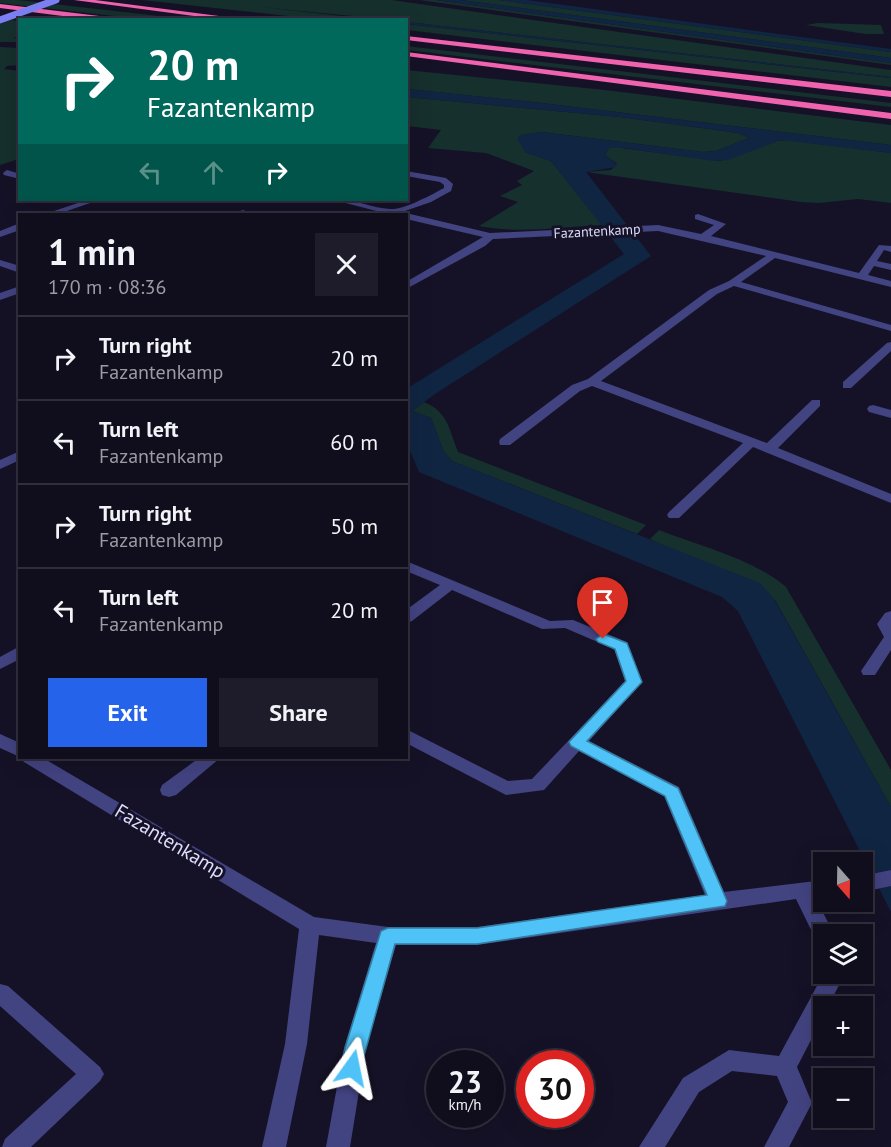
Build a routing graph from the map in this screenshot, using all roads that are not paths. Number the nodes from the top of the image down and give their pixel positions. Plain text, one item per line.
1 (56, 0) edge
2 (77, 0) edge
3 (0, 6) edge
4 (0, 15) edge
5 (22, 18) edge
6 (99, 18) edge
7 (229, 18) edge
8 (0, 20) edge
9 (408, 38) edge
10 (408, 54) edge
11 (408, 62) edge
12 (891, 94) edge
13 (796, 103) junction
14 (891, 116) edge
15 (7, 173) dead end
16 (408, 173) edge
17 (18, 176) edge
18 (89, 201) edge
19 (342, 201) edge
20 (369, 207) junction
21 (53, 213) edge
22 (356, 213) edge
23 (392, 213) edge
24 (398, 213) edge
25 (408, 216) edge
26 (698, 217) dead end
27 (18, 227) edge
28 (0, 234) edge
29 (490, 236) junction
30 (702, 237) junction
31 (891, 249) edge
32 (773, 255) junction
33 (0, 263) edge
34 (873, 263) junction
35 (891, 267) edge
36 (18, 269) edge
37 (862, 276) junction
38 (733, 283) junction
39 (891, 284) edge
40 (408, 285) edge
41 (18, 291) edge
42 (0, 297) edge
43 (891, 328) edge
44 (891, 345) edge
45 (592, 382) junction
46 (847, 385) dead end
47 (816, 403) dead end
48 (873, 409) dead end
49 (891, 414) edge
50 (505, 442) dead end
51 (752, 442) junction
52 (769, 449) junction
53 (18, 456) edge
54 (0, 465) edge
55 (891, 500) edge
56 (674, 515) dead end
57 (408, 566) edge
58 (450, 585) junction
59 (408, 616) edge
60 (891, 616) edge
61 (891, 637) edge
62 (18, 652) edge
63 (0, 664) edge
64 (869, 671) dead end
65 (408, 736) edge
66 (0, 740) edge
67 (577, 742) junction
68 (18, 750) edge
69 (32, 759) edge
70 (210, 759) edge
71 (170, 790) dead end
72 (891, 878) edge
73 (873, 882) edge
74 (813, 889) edge
75 (801, 890) junction
76 (718, 901) junction
77 (818, 924) edge
78 (310, 925) junction
79 (388, 936) junction
80 (829, 984) edge
81 (0, 993) edge
82 (785, 1067) junction
83 (14, 1147) edge
84 (274, 1147) edge
85 (338, 1147) edge
86 (651, 1147) edge
87 (776, 1147) edge

1 - 8 street, bridge
2 - 7 highway
3 - 6 highway
4 - 5 highway
9 - 12 highway
10 - 13 highway
11 - 13 highway
13 - 14 highway
15 - 17 street
16 - 24 street
18 - 21 street
19 - 20 street
20 - 22 street
20 - 23 street
25 - 29 street, Fazantenkamp
26 - 30 street
27 - 28 street
29 - 30 street, Fazantenkamp
29 - 40 street
30 - 32 street, Fazantenkamp
31 - 34 street
32 - 37 street, Fazantenkamp
32 - 38 street
33 - 36 street
34 - 35 street
34 - 37 street
37 - 39 street, Fazantenkamp
38 - 43 street
38 - 45 street
41 - 42 street
44 - 46 street
45 - 50 street
45 - 51 street
47 - 52 street
48 - 49 street
51 - 52 street
51 - 56 street
52 - 55 street
53 - 54 street
57 - 58 street
58 - 59 street
58 - 67 street
60 - 61 street
61 - 64 street
62 - 63 street
65 - 67 street
66 - 68 street
67 - 76 street
69 - 78 street, Fazantenkamp
70 - 71 street
72 - 73 street
74 - 75 street, Fazantenkamp
75 - 76 street, Fazantenkamp
75 - 77 street
76 - 79 street, Fazantenkamp
78 - 79 street, Fazantenkamp
78 - 84 street
79 - 85 street
80 - 82 street
81 - 83 street
82 - 86 street
82 - 87 street

